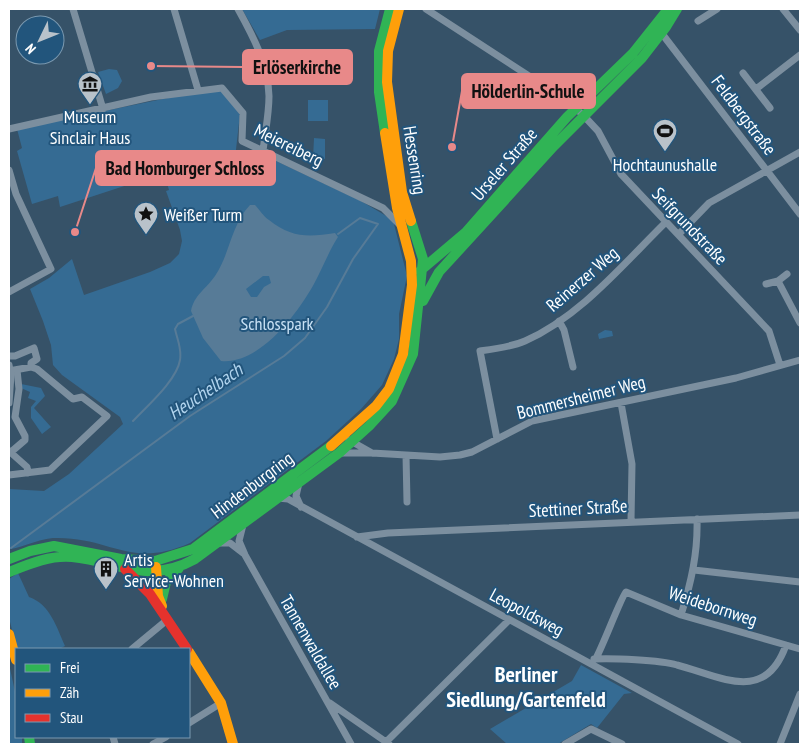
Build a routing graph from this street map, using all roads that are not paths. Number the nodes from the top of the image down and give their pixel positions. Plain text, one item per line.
1 (73, 9) edge
2 (174, 9) edge
3 (238, 9) edge
4 (390, 9) edge
5 (399, 9) edge
6 (426, 9) edge
7 (677, 9) edge
8 (718, 9) edge
9 (783, 9) edge
10 (665, 14) edge
11 (698, 21) dead end
12 (800, 30) edge
13 (663, 35) junction
14 (800, 55) edge
15 (743, 72) dead end
16 (198, 90) junction
17 (756, 90) junction
18 (770, 108) dead end
19 (103, 109) junction
20 (579, 112) junction
21 (9, 129) edge
22 (263, 151) junction
23 (800, 152) edge
24 (9, 170) edge
25 (767, 170) junction
26 (394, 193) junction
27 (383, 208) junction
28 (800, 214) edge
29 (666, 222) junction
30 (400, 225) junction
31 (678, 234) junction
32 (419, 246) junction
33 (444, 252) junction
34 (457, 253) junction
35 (411, 258) junction
36 (422, 269) junction
37 (787, 274) dead end
38 (778, 281) junction
39 (766, 284) dead end
40 (412, 285) junction
41 (9, 292) edge
42 (419, 314) junction
43 (559, 321) junction
44 (800, 322) edge
45 (9, 356) edge
46 (800, 360) edge
47 (9, 365) edge
48 (780, 365) junction
49 (31, 367) junction
50 (573, 367) dead end
51 (17, 370) junction
52 (9, 371) edge
53 (621, 402) junction
54 (9, 403) edge
55 (355, 425) junction
56 (497, 438) junction
57 (336, 442) junction
58 (356, 443) junction
59 (10, 452) edge
60 (339, 453) junction
61 (364, 453) junction
62 (372, 453) junction
63 (406, 455) junction
64 (28, 473) junction
65 (9, 475) edge
66 (298, 483) junction
67 (278, 498) junction
68 (407, 502) dead end
69 (301, 507) junction
70 (800, 515) edge
71 (697, 519) junction
72 (631, 521) junction
73 (242, 525) junction
74 (357, 537) junction
75 (219, 543) junction
76 (245, 555) junction
77 (10, 558) edge
78 (156, 561) junction
79 (124, 568) junction
80 (179, 568) junction
81 (694, 570) junction
82 (9, 572) edge
83 (154, 572) junction
84 (800, 582) edge
85 (150, 594) junction
86 (164, 613) junction
87 (681, 615) junction
88 (509, 620) junction
89 (9, 634) edge
90 (786, 645) junction
91 (133, 648) edge
92 (186, 648) edge
93 (800, 649) edge
94 (190, 654) edge
95 (15, 656) edge
96 (596, 658) junction
97 (583, 660) junction
98 (800, 694) edge
99 (327, 701) junction
100 (221, 703) junction
101 (190, 722) edge
102 (164, 738) edge
103 (388, 743) edge
104 (153, 744) edge
105 (233, 744) edge
106 (351, 744) edge
107 (565, 744) edge
108 (622, 744) edge
109 (738, 744) edge
110 (780, 744) edge

1 - 19 street
2 - 16 street
3 - 22 street
4 - 26 street, Hessenring
5 - 32 street, Hessenring
6 - 20 street, Seifgrundstraße
7 - 10 street, Urseler Straße
8 - 11 street
9 - 12 street
10 - 13 street, Urseler Straße
10 - 20 street, Urseler Straße
13 - 20 street, Urseler Straße
13 - 25 street, Feldbergstraße
14 - 17 street
15 - 17 street
16 - 19 street
16 - 22 street, Meiereiberg
17 - 18 street
19 - 21 street
20 - 29 street, Seifgrundstraße
20 - 33 street, Urseler Straße
20 - 34 street, Urseler Straße
22 - 27 street, Meiereiberg
23 - 25 street
24 - 41 street
25 - 28 street, Feldbergstraße
25 - 31 street
26 - 27 street
26 - 30 street, Hessenring
27 - 30 street, Meiereiberg
29 - 31 street, Seifgrundstraße
29 - 43 street, Reinerzer Weg
30 - 35 street, Hessenring
31 - 48 street, Seifgrundstraße
32 - 33 street
32 - 36 street, Hessenring
33 - 36 street, Urseler Straße
34 - 36 street, Urseler Straße
34 - 42 street, Urseler Straße
35 - 36 street
35 - 40 street, Hessenring
36 - 40 street, Urseler Straße
36 - 42 street, Hessenring
37 - 38 street
38 - 39 street
38 - 44 street
40 - 55 street, Hindenburgring
42 - 58 street, Hindenburgring
43 - 50 street
43 - 56 street, Reinerzer Weg
45 - 49 street
46 - 48 street, Bommersheimer Weg
47 - 54 street, bridge
48 - 53 street, Bommersheimer Weg
49 - 51 street
49 - 64 street
51 - 52 street
51 - 59 street
53 - 56 street, Bommersheimer Weg
53 - 72 street
55 - 57 street, Hindenburgring
55 - 58 street
56 - 63 street, Bommersheimer Weg
57 - 58 street
57 - 78 street, Hindenburgring
58 - 60 street, Hindenburgring
58 - 61 street
58 - 62 street
59 - 64 street
60 - 61 street, Bommersheimer Weg
60 - 66 street, Hindenburgring
61 - 62 street, Bommersheimer Weg
62 - 63 street, Bommersheimer Weg
63 - 68 street
64 - 65 street
66 - 67 street, Hindenburgring
66 - 69 street
67 - 69 street, Leopoldsweg
67 - 73 street, Hindenburgring
69 - 74 street, Leopoldsweg
70 - 71 street, Stettiner Straße
71 - 72 street, Stettiner Straße
71 - 81 street
72 - 74 street, Stettiner Straße
73 - 75 street, Hindenburgring
73 - 76 street, Tannenwaldallee
74 - 88 street, Leopoldsweg
75 - 76 street
75 - 80 street, Hindenburgring
76 - 99 street, Tannenwaldallee
77 - 78 street, Hindenburgring
78 - 83 street
79 - 82 street, Hindenburgring
79 - 83 street, Hindenburgring
79 - 85 street
80 - 83 street, Hindenburgring
80 - 86 street
81 - 84 street
81 - 87 street
83 - 85 street
83 - 86 street
85 - 86 street
86 - 91 street
86 - 92 street
87 - 90 street, Weidebornweg
87 - 96 street, Weidebornweg
88 - 97 street, Leopoldsweg
88 - 103 street
89 - 95 street
90 - 93 street, Weidebornweg
90 - 96 street
94 - 100 street
96 - 97 street
97 - 109 street, Leopoldsweg
98 - 110 street
99 - 103 street
99 - 106 street, Tannenwaldallee
100 - 101 street
100 - 105 street
102 - 104 street
107 - 108 street

